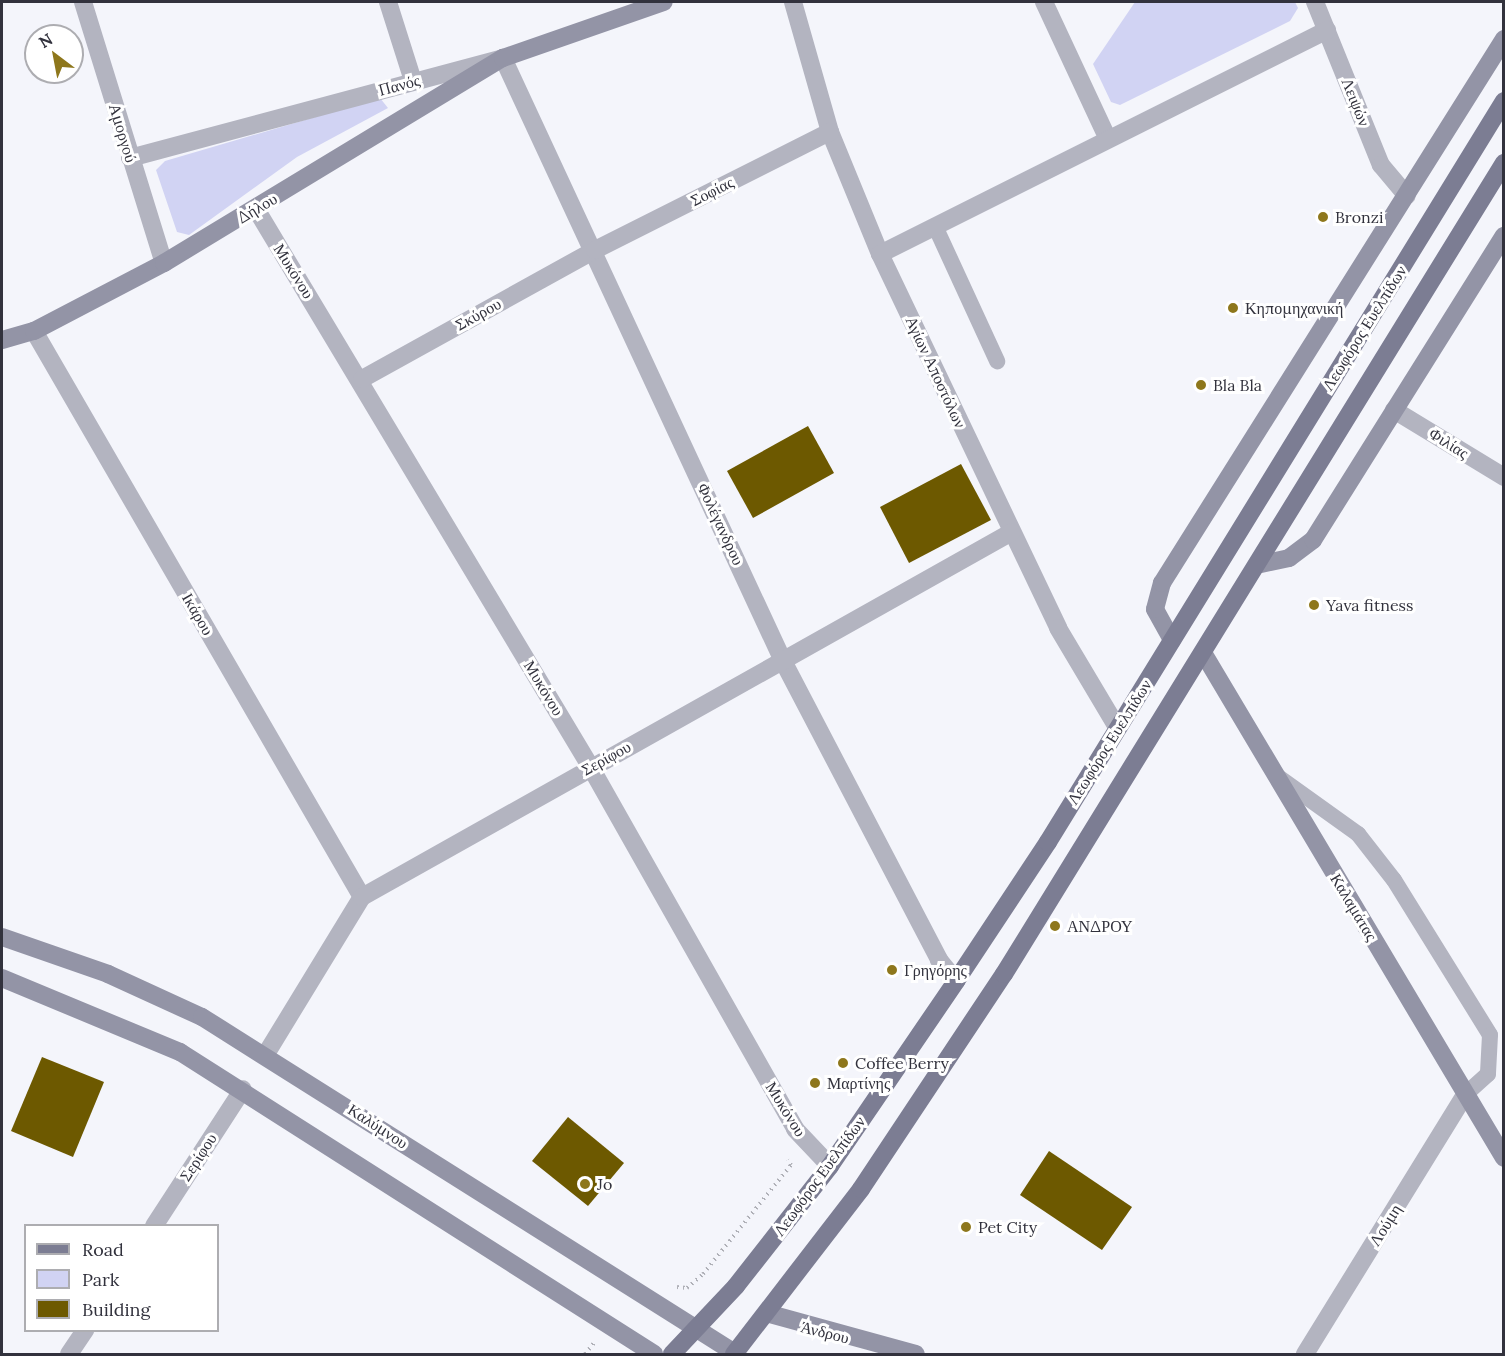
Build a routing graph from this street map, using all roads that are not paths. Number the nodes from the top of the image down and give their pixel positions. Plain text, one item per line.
1 (83, 2) edge
2 (388, 2) edge
3 (664, 2) edge
4 (793, 2) edge
5 (1044, 2) edge
6 (1315, 2) edge
7 (1327, 30) junction
8 (1503, 39) edge
9 (503, 58) junction
10 (413, 81) junction
11 (1503, 101) edge
12 (830, 132) junction
13 (1108, 139) junction
14 (130, 158) junction
15 (1503, 164) edge
16 (1407, 196) junction
17 (256, 209) junction
18 (935, 226) junction
19 (1503, 236) edge
20 (595, 250) junction
21 (880, 254) junction
22 (164, 263) junction
23 (34, 331) junction
24 (2, 340) edge
25 (997, 361) dead end
26 (362, 379) junction
27 (1394, 410) junction
28 (1503, 477) edge
29 (1012, 532) junction
30 (1261, 564) junction
31 (1172, 639) junction
32 (1205, 656) junction
33 (783, 660) junction
34 (1117, 727) junction
35 (590, 766) junction
36 (1274, 774) junction
37 (362, 897) junction
38 (2, 937) edge
39 (2, 978) edge
40 (956, 981) junction
41 (266, 1054) junction
42 (243, 1089) junction
43 (1465, 1095) junction
44 (1503, 1158) edge
45 (830, 1166) junction
46 (155, 1224) edge
47 (770, 1314) junction
48 (698, 1328) junction
49 (84, 1332) edge
50 (69, 1354) edge
51 (654, 1354) edge
52 (672, 1354) edge
53 (734, 1354) edge
54 (916, 1354) edge
55 (1305, 1354) edge

1 - 14 street, Αμοργού
2 - 10 street
3 - 9 street, Πανός
4 - 12 street, Αγίων Αποστόλων
5 - 13 street
6 - 7 street, Λειψών
7 - 13 street
7 - 16 street, Λειψών
8 - 16 street
9 - 10 street, Πανός
9 - 17 street, Δήλου
9 - 20 street, Φολέγανδρου
10 - 14 street, Πανός
11 - 31 main road, Λεωφόρος Ευελπίδων
12 - 20 street, Σοφίας
12 - 21 street, Αγίων Αποστόλων
13 - 18 street
14 - 22 street, Αμοργού
15 - 30 main road, Λεωφόρος Ευελπίδων
16 - 31 street
17 - 22 street, Δήλου
17 - 26 street, Μυκόνου
18 - 21 street
18 - 25 lane
19 - 27 street
20 - 26 street, Σκύρου
20 - 33 street, Φολέγανδρου
21 - 29 street, Αγίων Αποστόλων
22 - 23 street, Δήλου
23 - 24 street, Δήλου
23 - 37 street, Ικάρου
26 - 35 street, Μυκόνου
27 - 28 street, Φιλίας
27 - 30 street
29 - 33 street, Σερίφου
29 - 34 street, Αγίων Αποστόλων
30 - 32 main road, Λεωφόρος Ευελπίδων
31 - 34 main road, Λεωφόρος Ευελπίδων
32 - 36 street, Καλαμάτας
32 - 47 main road, Λεωφόρος Ευελπίδων
33 - 35 street, Σερίφου
33 - 40 street, Φολέγανδρου
34 - 40 main road, Λεωφόρος Ευελπίδων
35 - 37 street, Σερίφου
35 - 45 street, Μυκόνου
36 - 43 street, Καλαμάτας
36 - 43 lane
37 - 41 street, Σερίφου
38 - 41 street, Καλύμνου
39 - 42 street
40 - 45 main road, Λεωφόρος Ευελπίδων
41 - 48 street, Καλύμνου
42 - 46 street, Σερίφου
42 - 51 street
43 - 44 street, Καλαμάτας
43 - 55 street, Λούμη
45 - 48 main road, Λεωφόρος Ευελπίδων
47 - 53 main road, Λεωφόρος Ευελπίδων
47 - 54 street, Άνδρου
48 - 52 main road, Λεωφόρος Ευελπίδων
48 - 53 street, Καλύμνου
49 - 50 street

